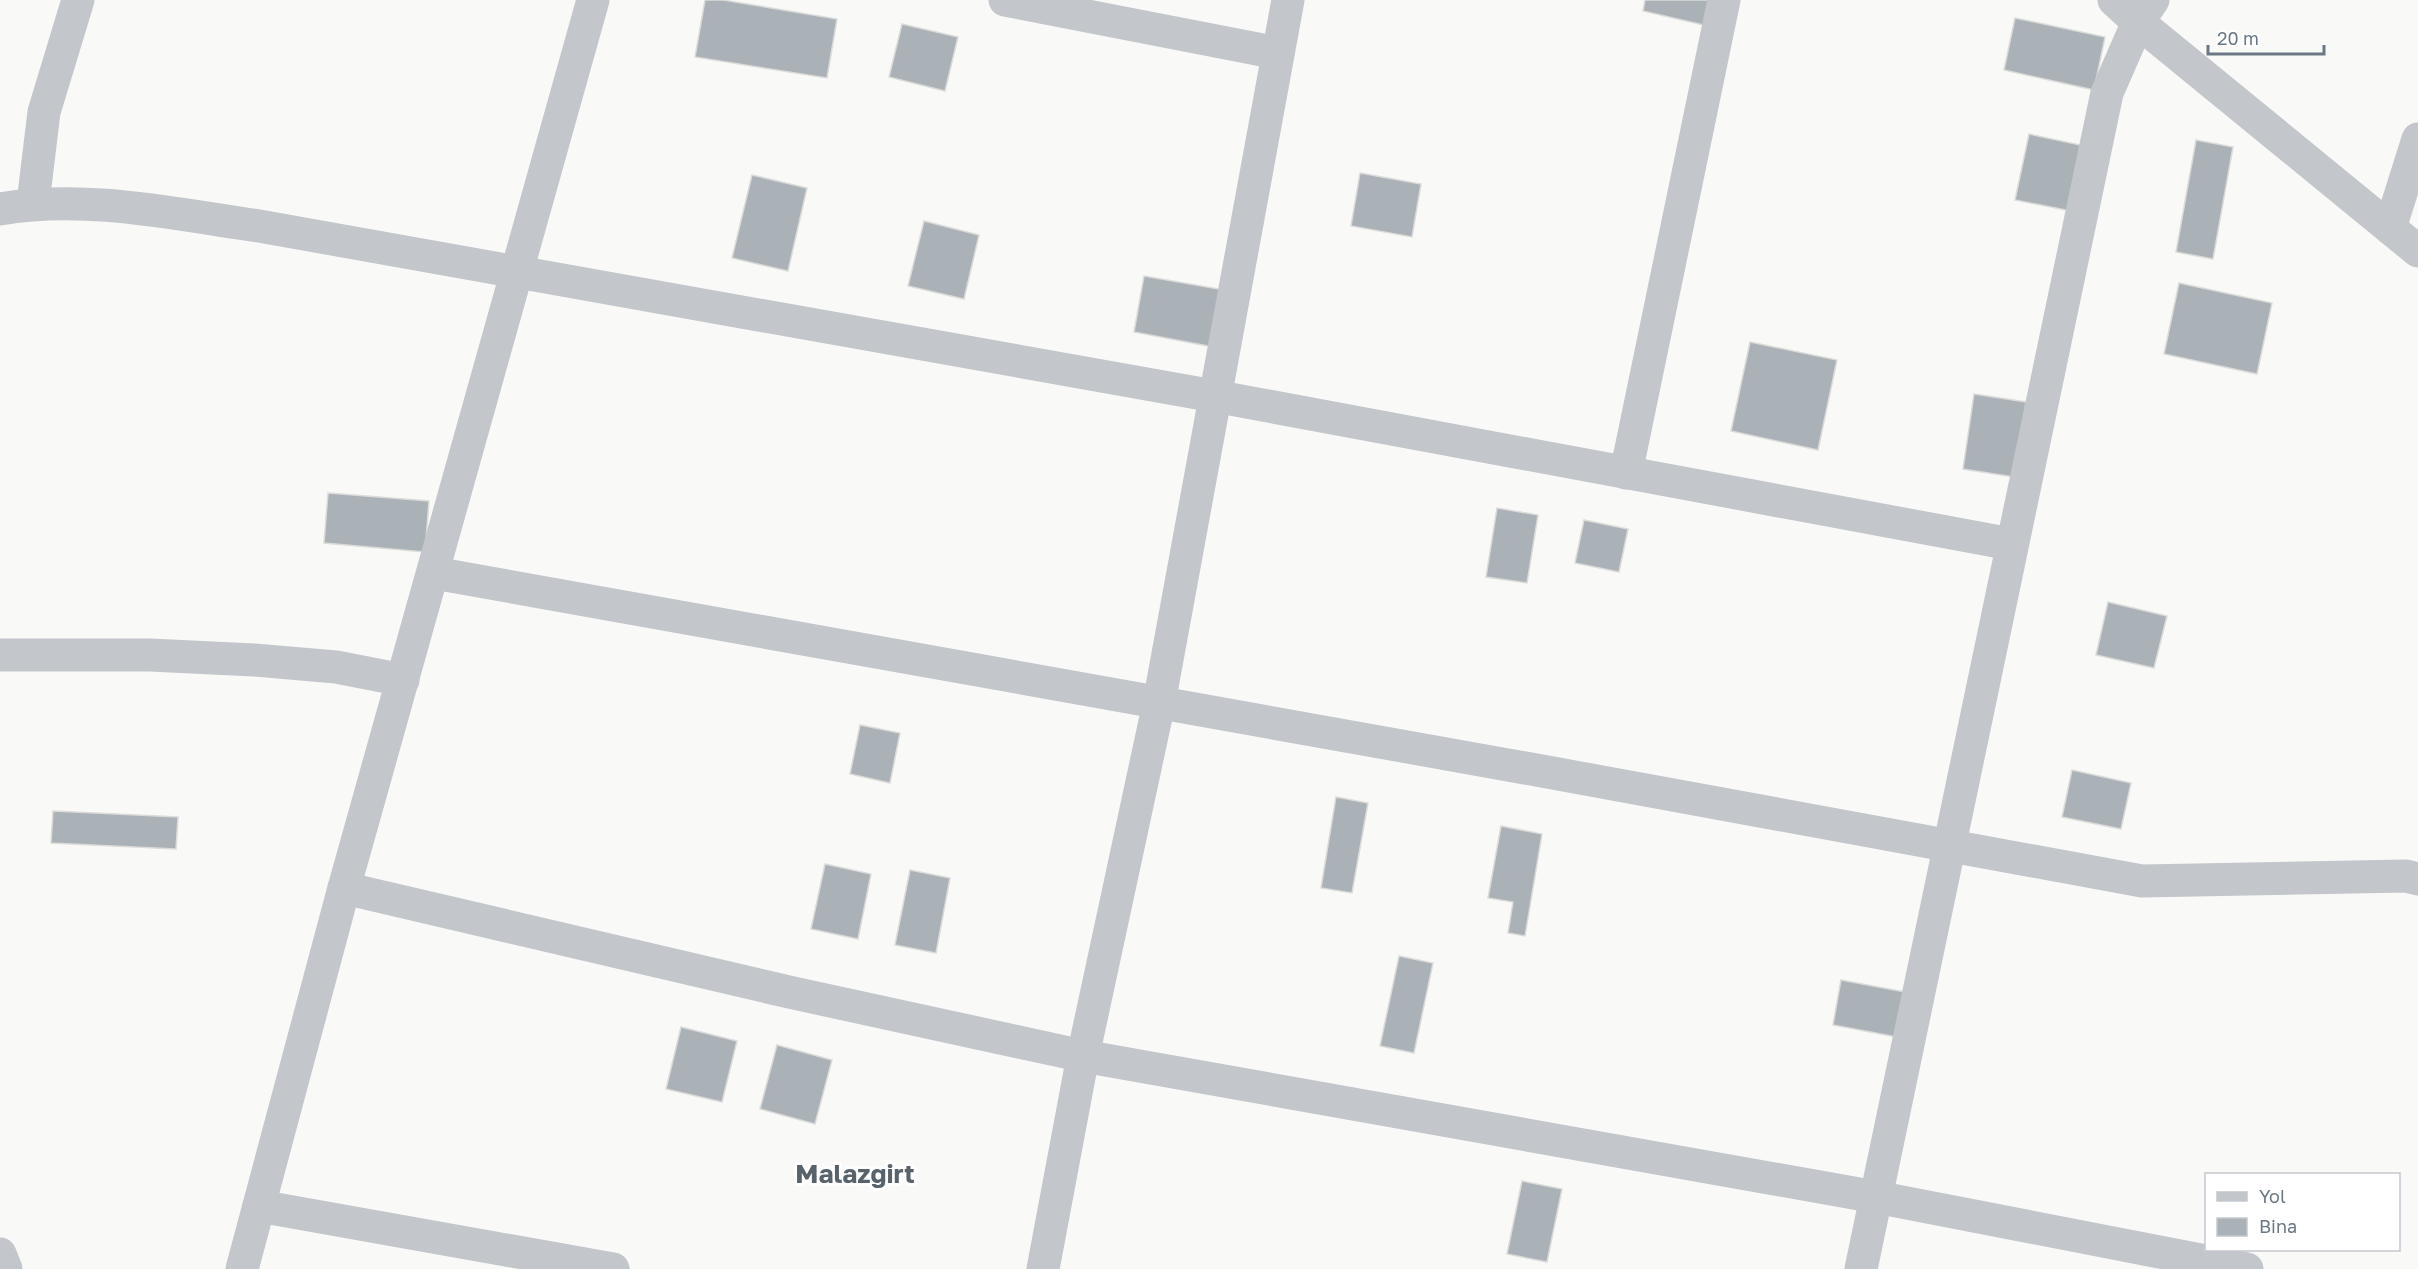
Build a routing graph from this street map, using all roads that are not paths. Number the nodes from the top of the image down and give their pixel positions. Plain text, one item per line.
1 (78, 0) edge
2 (593, 0) edge
3 (1005, 0) edge
4 (1288, 0) edge
5 (1724, 0) edge
6 (2114, 0) edge
7 (2145, 11) edge
8 (1278, 53) junction
9 (2418, 139) edge
10 (33, 203) junction
11 (0, 209) edge
12 (2390, 228) junction
13 (2418, 251) edge
14 (516, 272) junction
15 (1214, 396) junction
16 (1626, 473) junction
17 (2011, 544) junction
18 (434, 573) junction
19 (0, 656) edge
20 (403, 681) junction
21 (1160, 703) junction
22 (1950, 847) junction
23 (2418, 879) edge
24 (344, 888) junction
25 (1083, 1056) junction
26 (1876, 1197) junction
27 (259, 1206) junction
28 (0, 1254) edge
29 (6, 1269) edge
30 (242, 1269) edge
31 (613, 1269) edge
32 (1043, 1269) edge
33 (1861, 1269) edge
34 (2247, 1269) edge

1 - 10 street
2 - 14 street
3 - 8 street
4 - 8 street
5 - 16 street
6 - 7 street
7 - 12 street
7 - 17 street
8 - 15 street
9 - 12 street
10 - 11 street
10 - 14 street
12 - 13 street
14 - 15 street
14 - 18 street
15 - 16 street
15 - 21 street
16 - 17 street
17 - 22 street
18 - 20 street
18 - 21 street
19 - 20 street
20 - 24 street
21 - 22 street
21 - 25 street
22 - 23 street
22 - 26 street
24 - 25 street
24 - 27 street
25 - 26 street
25 - 32 street
26 - 33 street
26 - 34 street
27 - 30 street
27 - 31 street
28 - 29 street

